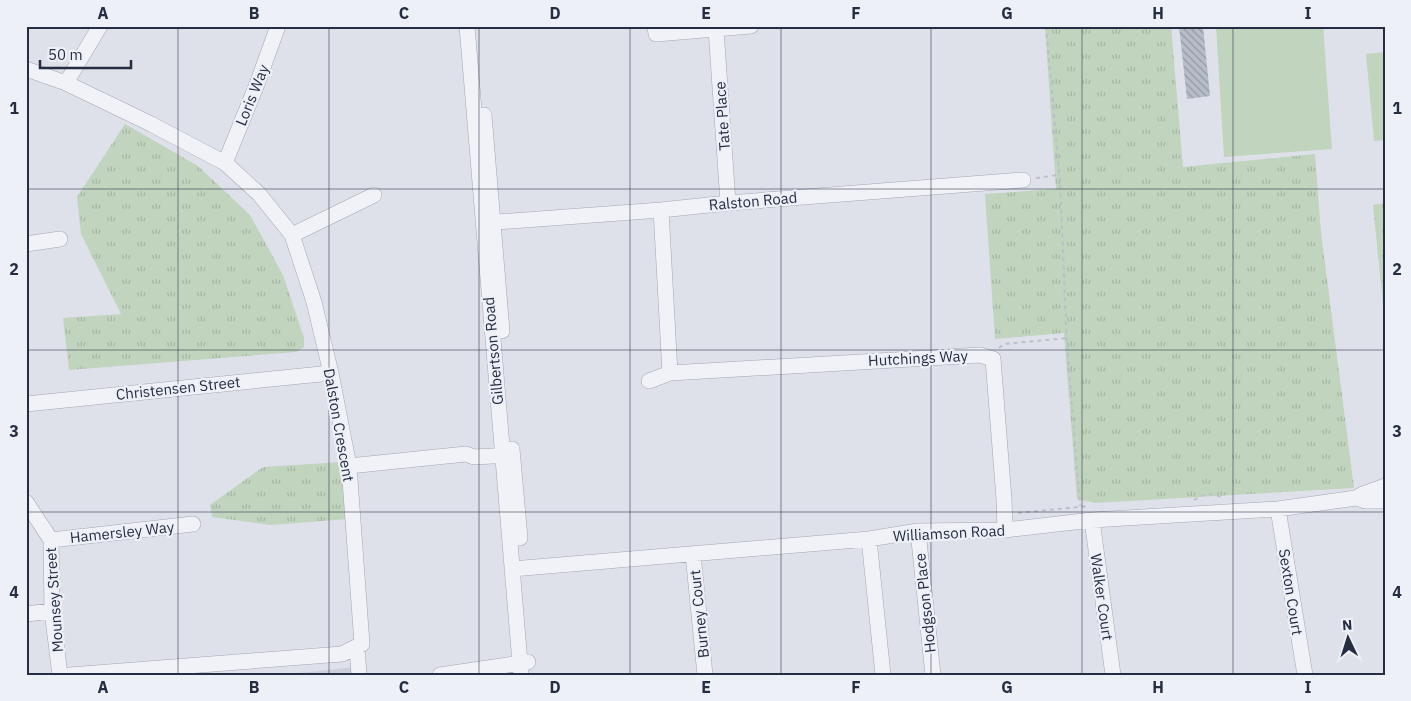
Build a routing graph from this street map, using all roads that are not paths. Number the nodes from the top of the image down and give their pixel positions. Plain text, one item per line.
1 (100, 26) edge
2 (278, 26) edge
3 (467, 26) edge
4 (477, 26) edge
5 (752, 26) edge
6 (656, 30) edge
7 (716, 30) junction
8 (26, 69) edge
9 (66, 83) junction
10 (224, 163) junction
11 (1023, 180) road end
12 (374, 195) dead end
13 (728, 203) junction
14 (661, 210) junction
15 (488, 222) junction
16 (292, 235) junction
17 (60, 239) dead end
18 (26, 244) edge
19 (331, 373) junction
20 (670, 373) junction
21 (649, 381) dead end
22 (26, 404) edge
23 (507, 451) junction
24 (349, 466) junction
25 (1385, 486) edge
26 (1356, 498) junction
27 (1385, 501) edge
28 (26, 502) edge
29 (1278, 509) junction
30 (1092, 520) junction
31 (192, 524) dead end
32 (1005, 530) junction
33 (918, 531) junction
34 (869, 539) junction
35 (51, 540) junction
36 (693, 554) junction
37 (517, 569) junction
38 (52, 611) junction
39 (26, 614) edge
40 (357, 647) junction
41 (526, 669) edge
42 (60, 675) edge
43 (70, 675) edge
44 (359, 675) edge
45 (440, 675) edge
46 (705, 675) edge
47 (884, 675) edge
48 (933, 675) edge
49 (1113, 675) edge
50 (1304, 675) edge

1 - 9 street
2 - 10 street, Loris Way
3 - 15 street, Gilbertson Road
4 - 15 street, Gilbertson Road
5 - 7 street
6 - 7 street
7 - 13 street, Tate Place
8 - 9 street, Dalston Crescent
9 - 10 street, Dalston Crescent
10 - 16 street, Dalston Crescent
11 - 13 street, Ralston Road
12 - 16 street
13 - 14 street, Ralston Road
14 - 15 street, Ralston Road
14 - 20 street
15 - 23 street, Gilbertson Road
16 - 19 street, Dalston Crescent
17 - 18 street
19 - 22 street, Christensen Street
19 - 24 street, Dalston Crescent
20 - 21 street, Hutchings Way
20 - 32 street, Hutchings Way
23 - 24 street
23 - 37 street, Gilbertson Road
24 - 40 street, Dalston Crescent
25 - 26 street, Williamson Road
26 - 27 street, Williamson Road
26 - 29 street, Williamson Road
28 - 35 street, Mounsey Street
29 - 30 street, Williamson Road
29 - 50 street, Sexton Court
30 - 32 street, Williamson Road
30 - 49 street, Walker Court
31 - 35 street, Hamersley Way
32 - 33 street, Williamson Road
33 - 34 street, Williamson Road
33 - 48 street, Hodgson Place
34 - 36 street, Williamson Road
34 - 47 street
35 - 38 street, Mounsey Street
36 - 37 street, Williamson Road
36 - 46 street, Burney Court
37 - 41 street, Gilbertson Road
38 - 39 street
38 - 42 street, Mounsey Street
40 - 43 street
40 - 44 street
41 - 45 street

